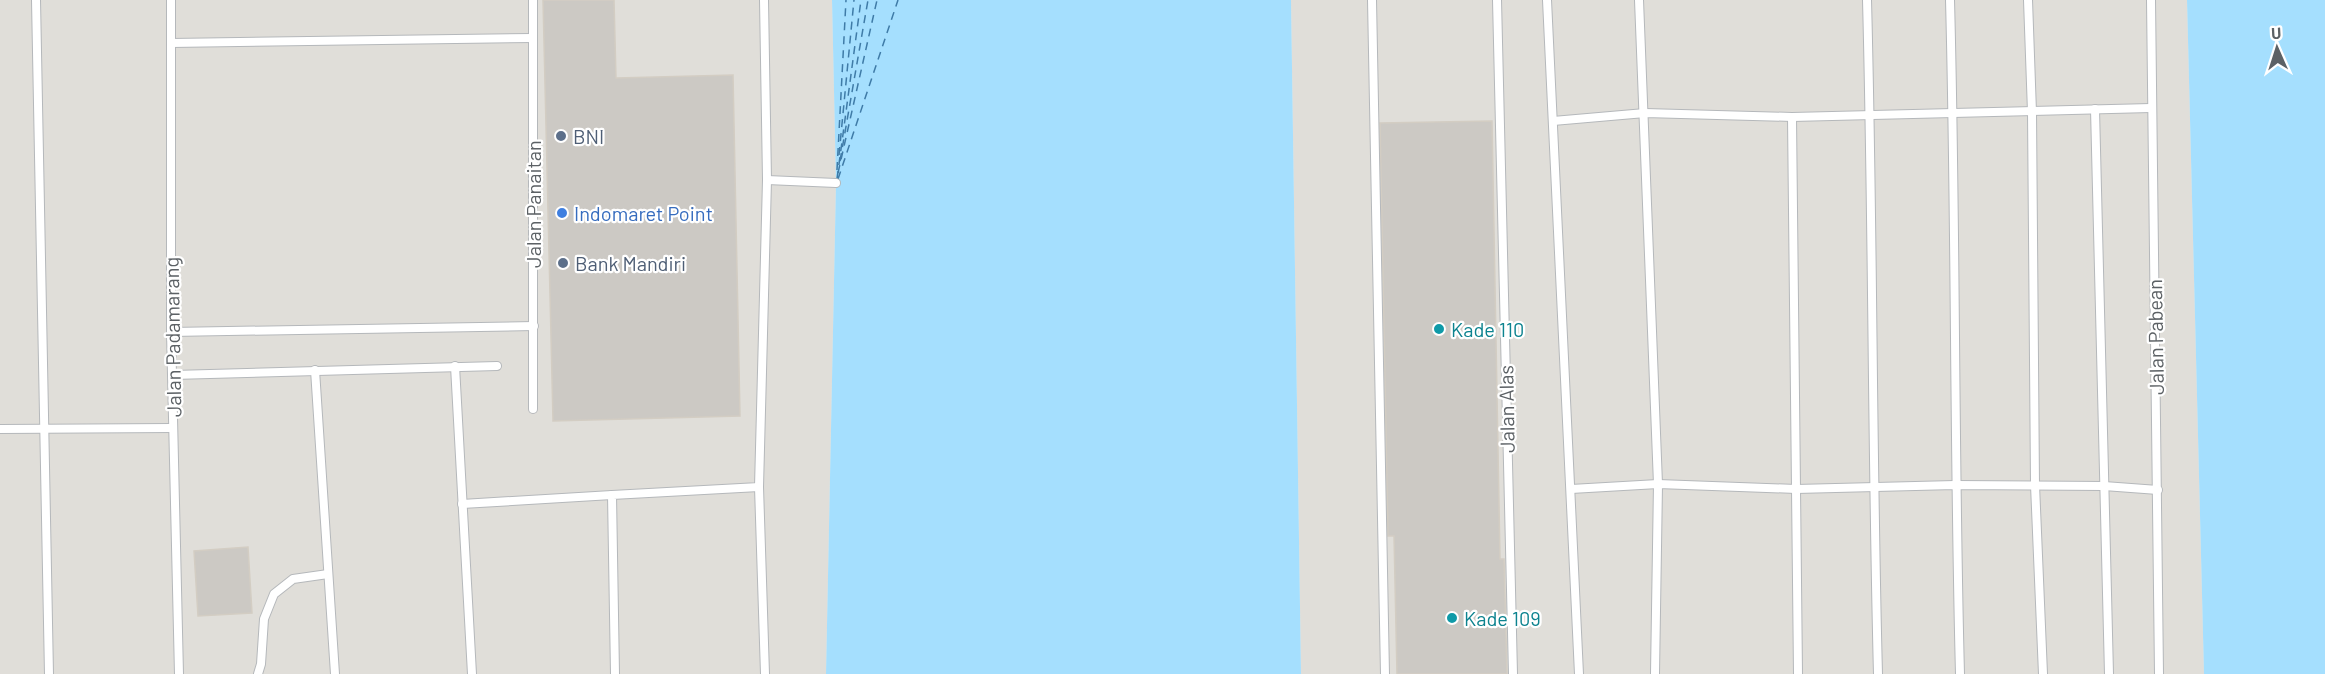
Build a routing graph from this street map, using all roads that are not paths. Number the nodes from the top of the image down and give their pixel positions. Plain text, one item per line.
1 (36, 0) edge
2 (171, 0) edge
3 (533, 0) edge
4 (764, 0) edge
5 (1372, 0) edge
6 (1497, 0) edge
7 (1547, 0) edge
8 (1639, 0) edge
9 (1867, 0) edge
10 (1950, 0) edge
11 (2028, 0) edge
12 (2151, 0) edge
13 (533, 38) junction
14 (171, 43) junction
15 (2151, 108) junction
16 (2095, 109) junction
17 (1953, 112) junction
18 (2032, 112) junction
19 (1645, 113) junction
20 (1870, 115) junction
21 (1792, 117) junction
22 (1553, 121) junction
23 (767, 180) junction
24 (836, 183) dead end
25 (534, 326) junction
26 (171, 332) junction
27 (455, 366) junction
28 (498, 366) dead end
29 (315, 370) junction
30 (173, 375) junction
31 (533, 409) dead end
32 (173, 428) junction
33 (0, 429) edge
34 (44, 429) junction
35 (1658, 484) junction
36 (1955, 485) junction
37 (2035, 485) junction
38 (2104, 486) junction
39 (759, 487) junction
40 (1873, 487) junction
41 (1571, 489) junction
42 (1796, 489) junction
43 (2158, 490) junction
44 (612, 495) junction
45 (462, 504) junction
46 (328, 574) junction
47 (49, 674) edge
48 (179, 674) edge
49 (258, 674) edge
50 (335, 674) edge
51 (472, 674) edge
52 (615, 674) edge
53 (765, 674) edge
54 (1384, 674) edge
55 (1513, 674) edge
56 (1579, 674) edge
57 (1655, 674) edge
58 (1798, 674) edge
59 (1878, 674) edge
60 (1960, 674) edge
61 (2043, 674) edge
62 (2109, 674) edge
63 (2159, 674) edge

1 - 34 lane
2 - 14 lane, Jalan Padamarang
3 - 13 lane, Jalan Panaitan
4 - 23 lane
5 - 54 lane
6 - 55 lane, Jalan Alas
7 - 22 lane
8 - 19 lane
9 - 20 lane
10 - 17 lane
11 - 18 lane
12 - 15 lane, Jalan Pabean
13 - 14 lane
13 - 25 lane, Jalan Panaitan
14 - 26 lane, Jalan Padamarang
15 - 16 lane
15 - 43 lane, Jalan Pabean
16 - 18 lane
16 - 38 lane
17 - 18 lane
17 - 20 lane
17 - 36 lane
18 - 37 lane
19 - 21 lane
19 - 22 lane
19 - 35 lane
20 - 21 lane
20 - 40 lane
21 - 42 lane
22 - 41 lane
23 - 24 lane
23 - 39 lane
25 - 26 lane
25 - 31 lane, Jalan Panaitan
26 - 30 lane, Jalan Padamarang
27 - 28 lane
27 - 29 lane
27 - 45 lane
29 - 30 lane
29 - 46 lane
30 - 32 lane, Jalan Padamarang
32 - 34 lane
32 - 48 lane, Jalan Padamarang
33 - 34 lane
34 - 47 lane
35 - 41 lane
35 - 42 lane
35 - 57 lane
36 - 37 lane
36 - 40 lane
36 - 60 lane
37 - 38 lane
37 - 61 lane
38 - 43 lane
38 - 62 lane
39 - 44 lane
39 - 53 lane
40 - 42 lane
40 - 59 lane
41 - 56 lane
42 - 58 lane
43 - 63 lane, Jalan Pabean
44 - 45 lane
44 - 52 lane
45 - 51 lane
46 - 49 lane
46 - 50 lane

